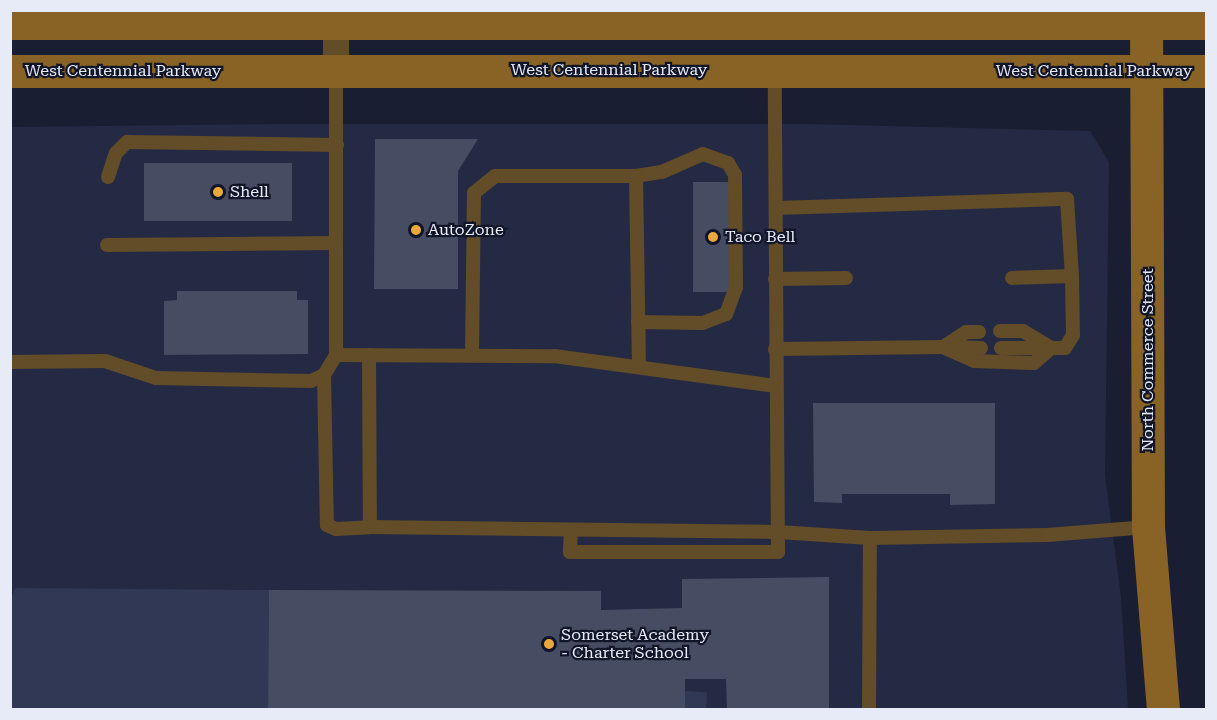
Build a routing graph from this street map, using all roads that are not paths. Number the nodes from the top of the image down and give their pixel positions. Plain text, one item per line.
1 (336, 17) edge
2 (1146, 17) edge
3 (10, 23) edge
4 (1206, 23) edge
5 (775, 69) junction
6 (10, 71) edge
7 (336, 71) junction
8 (1146, 71) junction
9 (1206, 71) edge
10 (337, 145) junction
11 (636, 176) junction
12 (108, 177) dead end
13 (776, 208) junction
14 (336, 243) junction
15 (106, 245) dead end
16 (1072, 276) junction
17 (846, 278) dead end
18 (1012, 278) dead end
19 (775, 279) junction
20 (638, 322) junction
21 (1000, 331) dead end
22 (980, 332) dead end
23 (943, 347) junction
24 (981, 348) dead end
25 (1001, 348) dead end
26 (1051, 348) junction
27 (775, 349) junction
28 (336, 355) junction
29 (369, 355) junction
30 (472, 355) junction
31 (10, 362) edge
32 (639, 367) junction
33 (324, 375) junction
34 (775, 386) junction
35 (370, 527) junction
36 (1148, 527) junction
37 (571, 530) junction
38 (778, 532) junction
39 (870, 538) junction
40 (868, 710) edge
41 (1162, 710) edge

1 - 2 main road
1 - 3 main road
1 - 7 street
2 - 4 main road
2 - 8 main road, North Commerce Street
5 - 7 main road, West Centennial Parkway
5 - 8 main road, West Centennial Parkway
5 - 13 lane
6 - 7 main road, West Centennial Parkway
7 - 10 lane
8 - 9 main road, West Centennial Parkway
8 - 36 main road, North Commerce Street
10 - 12 lane
10 - 14 lane
11 - 20 lane
11 - 20 lane
11 - 30 lane
13 - 16 lane
13 - 19 lane
14 - 15 lane
14 - 28 lane
16 - 18 lane
16 - 26 lane
17 - 19 lane
19 - 27 lane
20 - 32 lane
21 - 26 lane
22 - 23 lane
23 - 24 lane
23 - 26 lane
23 - 27 lane
25 - 26 lane
27 - 34 lane
28 - 29 lane
28 - 33 lane
29 - 30 lane
29 - 35 lane
30 - 32 lane
31 - 33 lane
32 - 34 lane
33 - 35 lane
34 - 38 lane
35 - 37 lane
36 - 39 lane
36 - 41 main road, North Commerce Street
37 - 38 lane
37 - 38 lane
38 - 39 lane
39 - 40 lane

